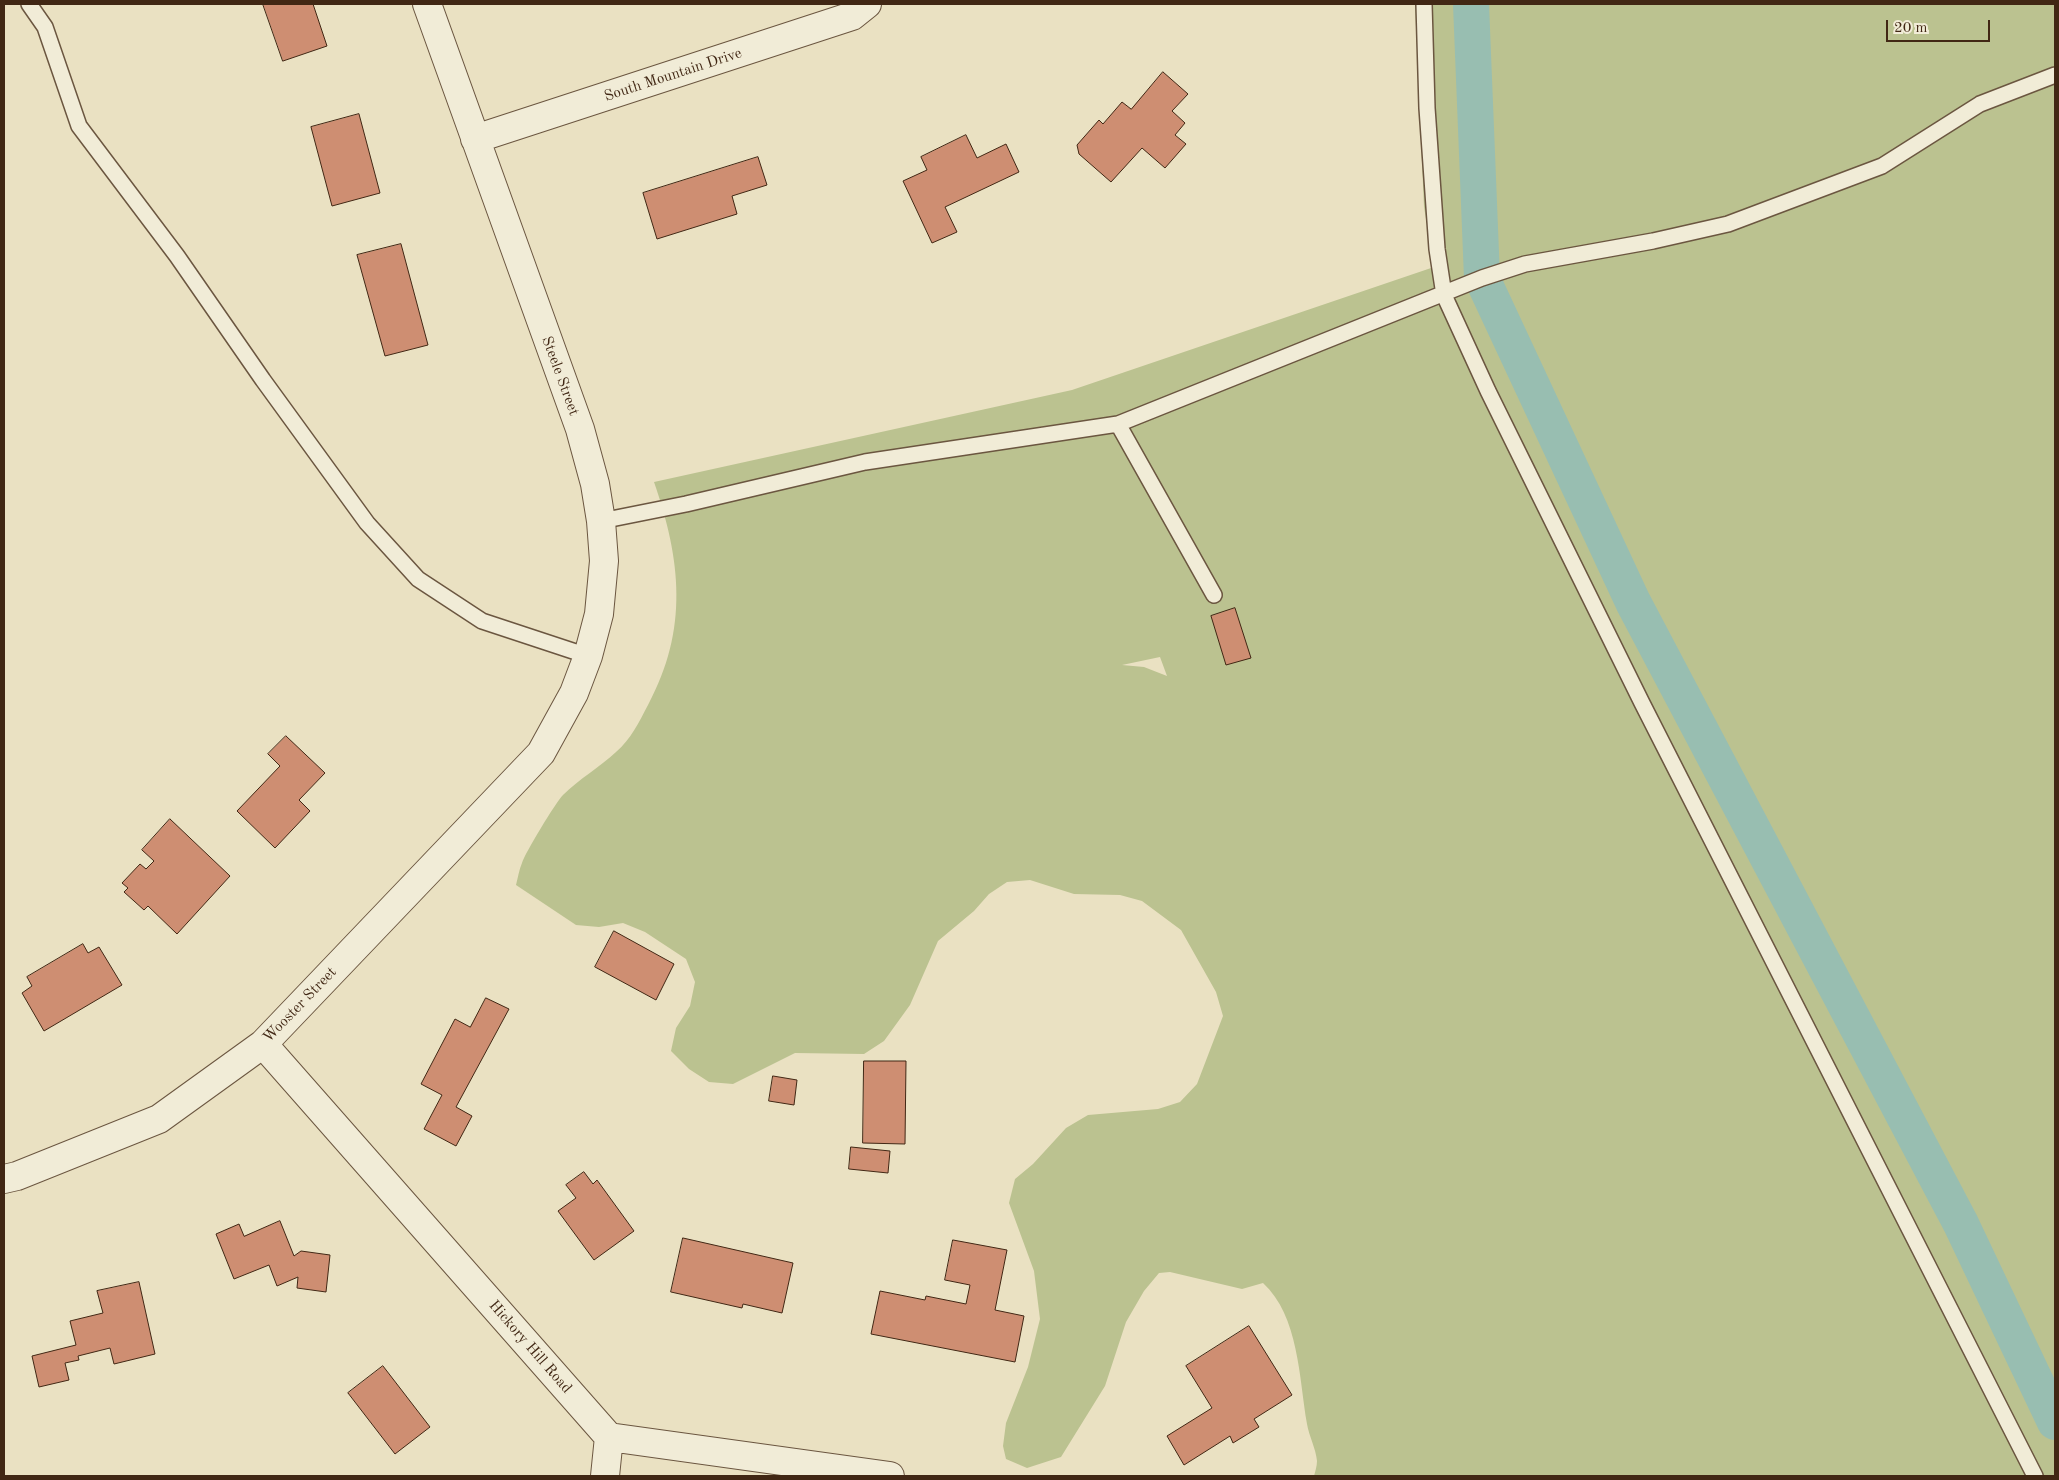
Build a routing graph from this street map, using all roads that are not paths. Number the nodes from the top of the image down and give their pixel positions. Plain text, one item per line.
1 (29, 4) edge
2 (427, 4) edge
3 (867, 4) edge
4 (1424, 4) edge
5 (2055, 75) edge
6 (475, 140) junction
7 (1444, 295) junction
8 (1118, 424) junction
9 (601, 521) junction
10 (1214, 595) dead end
11 (588, 656) junction
12 (541, 752) joint
13 (263, 1044) junction
14 (4, 1179) edge
15 (609, 1436) junction
16 (605, 1476) edge
17 (890, 1476) edge
18 (2035, 1476) edge

1 - 11 lane
2 - 6 street, Steele Street
3 - 6 street, South Mountain Drive
4 - 7 lane
5 - 7 lane
6 - 9 street, Steele Street
7 - 8 lane
7 - 18 lane
8 - 9 lane
8 - 10 lane
9 - 11 street, Steele Street
11 - 12 street, Steele Street
12 - 13 street, Wooster Street
13 - 14 street, Wooster Street
13 - 15 street, Hickory Hill Road
15 - 16 street
15 - 17 street

